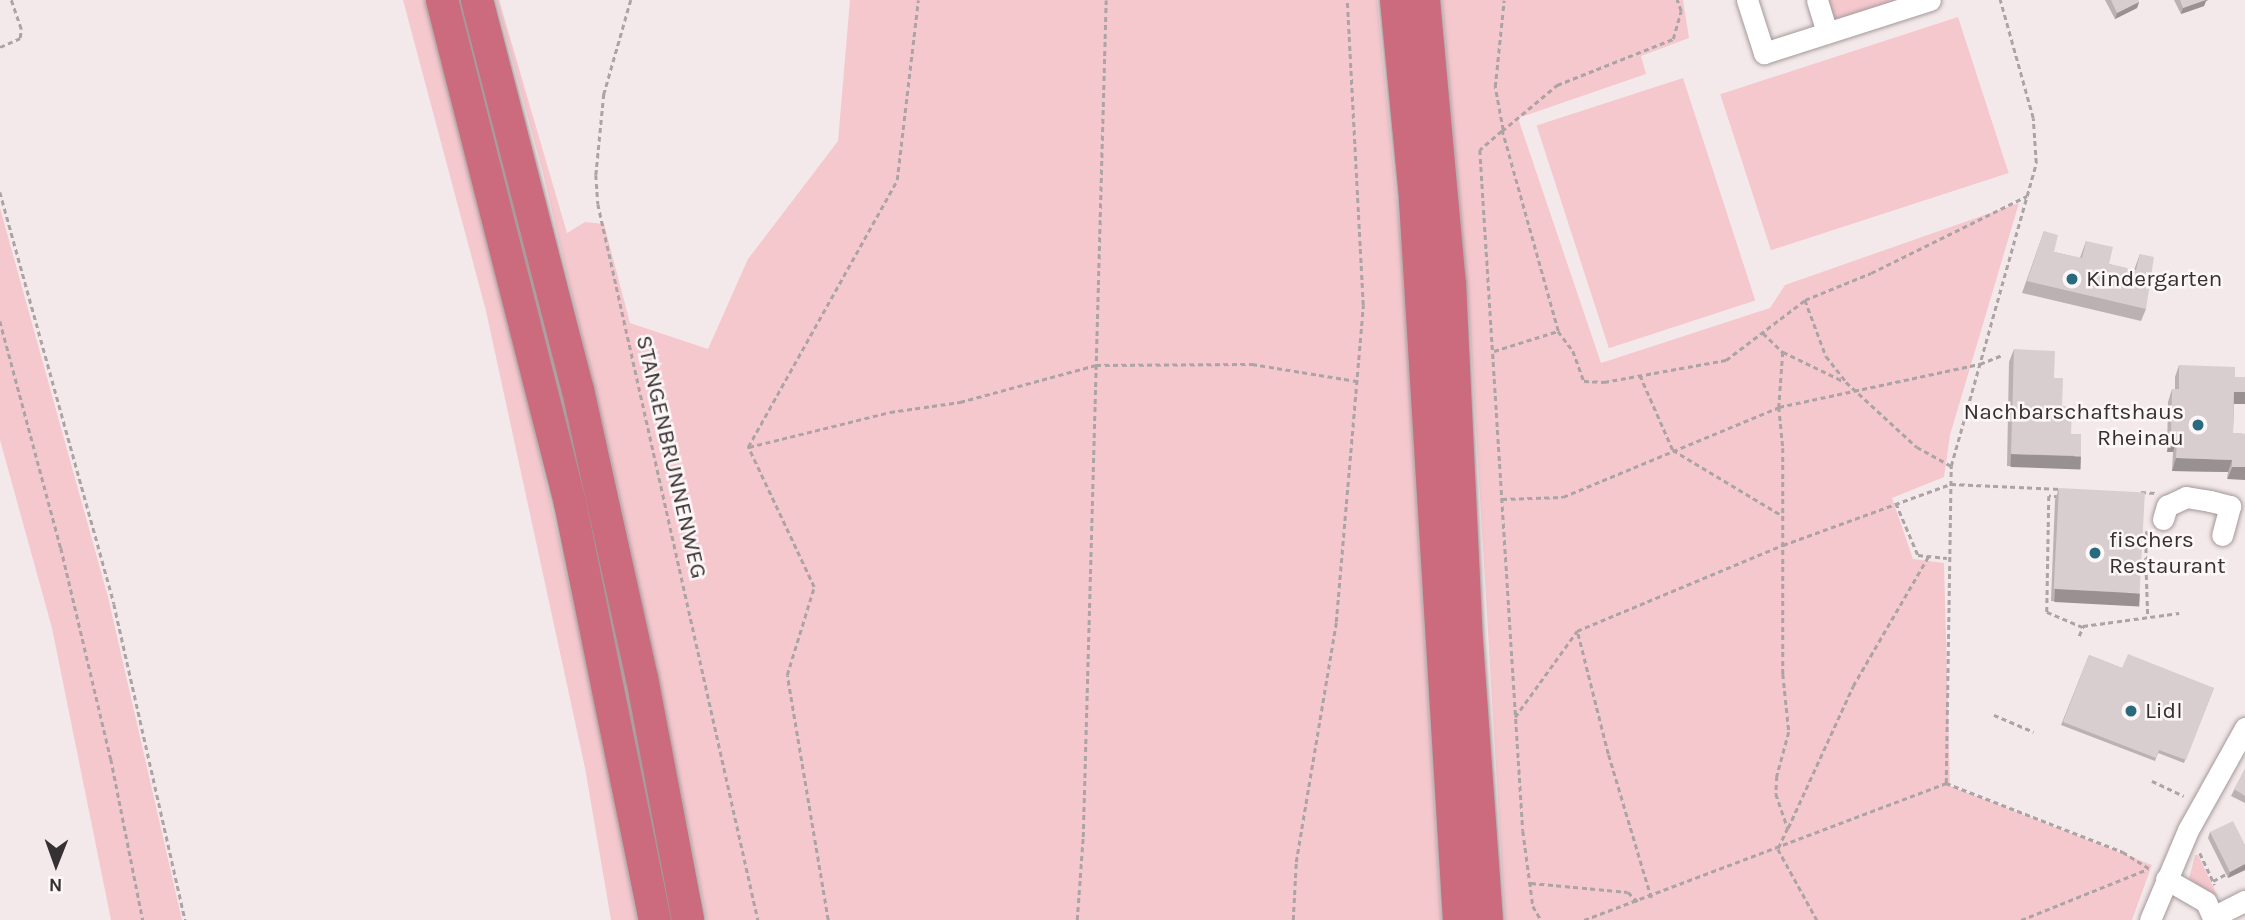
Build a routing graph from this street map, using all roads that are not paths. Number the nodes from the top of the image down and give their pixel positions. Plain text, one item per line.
1 (442, 0) edge
2 (477, 0) edge
3 (1396, 0) edge
4 (1424, 0) edge
5 (1747, 0) edge
6 (1817, 0) edge
7 (1930, 0) edge
8 (1828, 32) junction
9 (2156, 522) road end
10 (2222, 535) dead end
11 (2245, 727) edge
12 (2158, 874) junction
13 (2225, 912) edge
14 (655, 920) edge
15 (688, 920) edge
16 (1459, 920) edge
17 (1487, 920) edge
18 (2150, 920) edge

1 - 14 highway
2 - 15 highway
3 - 16 highway
4 - 17 highway
5 - 8 street
6 - 8 street
7 - 8 street
9 - 10 street
11 - 12 street
12 - 13 street
12 - 18 street

